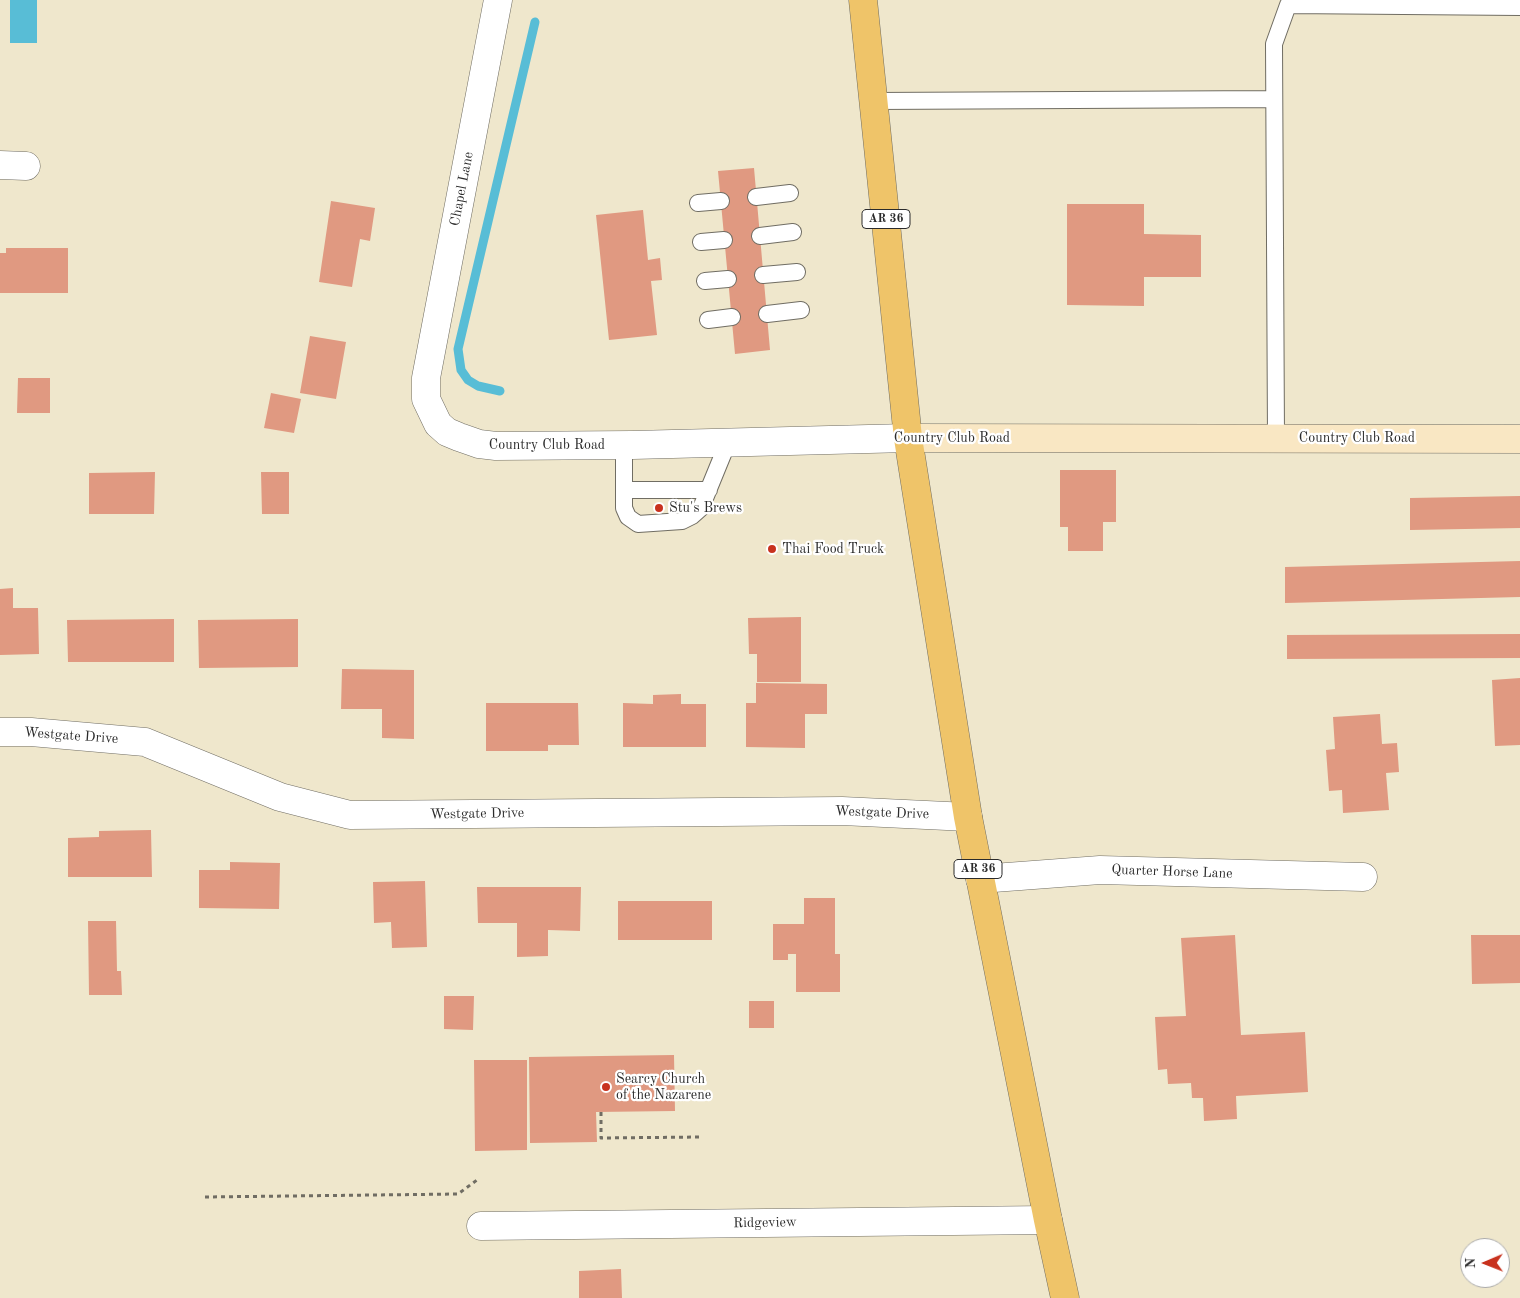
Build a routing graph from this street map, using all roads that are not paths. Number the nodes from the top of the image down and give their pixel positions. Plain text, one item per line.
1 (498, 0) edge
2 (863, 0) edge
3 (1520, 7) edge
4 (1274, 99) junction
5 (874, 101) junction
6 (790, 193) dead end
7 (756, 197) dead end
8 (721, 201) dead end
9 (698, 204) dead end
10 (793, 232) dead end
11 (760, 236) dead end
12 (724, 240) dead end
13 (701, 242) dead end
14 (797, 272) dead end
15 (764, 275) dead end
16 (728, 279) dead end
17 (705, 281) dead end
18 (801, 310) dead end
19 (767, 314) dead end
20 (732, 317) dead end
21 (708, 320) dead end
22 (426, 378) joint
23 (908, 438) junction
24 (1276, 438) junction
25 (1520, 439) edge
26 (728, 442) junction
27 (624, 445) junction
28 (624, 490) junction
29 (709, 490) junction
30 (0, 732) edge
31 (968, 817) junction
32 (1363, 877) dead end
33 (980, 879) junction
34 (1048, 1220) junction
35 (481, 1226) dead end
36 (1066, 1298) edge

1 - 22 street, Chapel Lane
2 - 5 main road, AR 36
3 - 4 lane
4 - 5 lane
4 - 24 lane
5 - 23 main road, AR 36
6 - 7 lane
8 - 9 lane
10 - 11 lane
12 - 13 lane
14 - 15 lane
16 - 17 lane
18 - 19 lane
20 - 21 lane
22 - 27 street, Country Club Road
23 - 24 street, Country Club Road
23 - 26 street, Country Club Road
23 - 31 main road, AR 36
24 - 25 street, Country Club Road
26 - 27 street, Country Club Road
26 - 29 lane
27 - 28 lane
28 - 29 lane
28 - 29 lane
30 - 31 street, Westgate Drive
31 - 33 main road, AR 36
32 - 33 street, Quarter Horse Lane
33 - 34 main road, AR 36
34 - 35 street, Ridgeview
34 - 36 main road, AR 36

